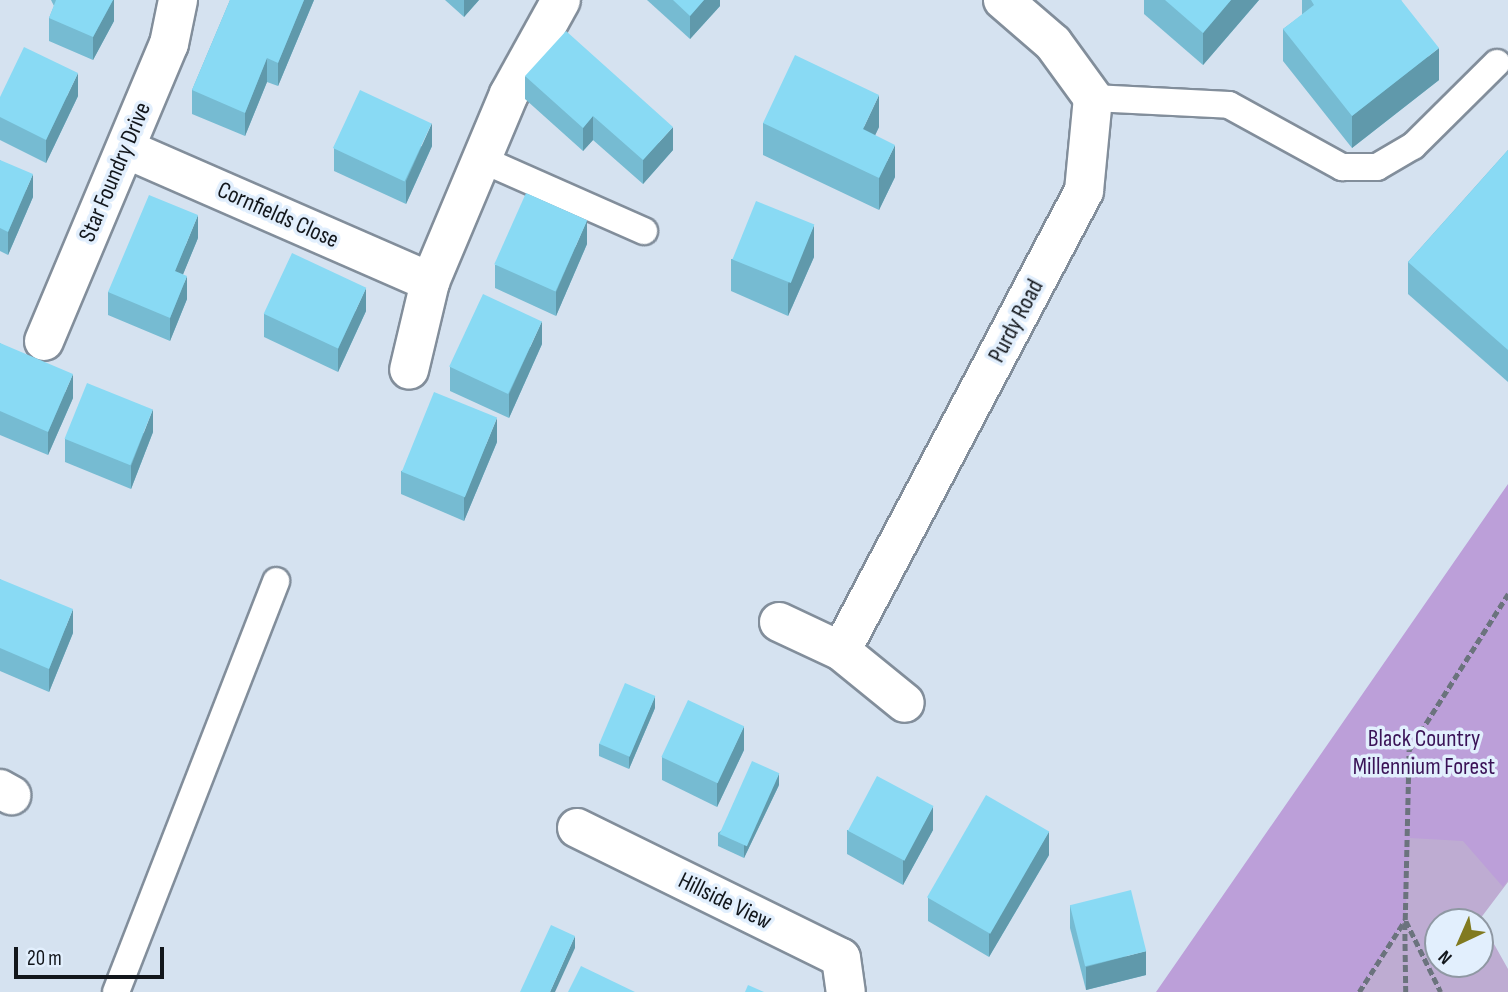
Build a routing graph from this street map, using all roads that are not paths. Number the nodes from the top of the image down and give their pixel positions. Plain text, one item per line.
1 (178, 0) edge
2 (561, 0) edge
3 (1003, 0) edge
4 (1497, 63) dead end
5 (1093, 98) junction
6 (126, 149) junction
7 (483, 160) junction
8 (644, 231) dead end
9 (430, 282) junction
10 (44, 341) dead end
11 (409, 370) dead end
12 (276, 581) dead end
13 (779, 622) dead end
14 (841, 651) junction
15 (905, 703) dead end
16 (577, 828) dead end
17 (116, 992) edge
18 (846, 992) edge

1 - 6 street, Star Foundry Drive
2 - 7 street
3 - 5 street
4 - 5 lane
5 - 14 street, Purdy Road
6 - 9 street, Cornfields Close
6 - 10 street, Star Foundry Drive
7 - 8 lane
7 - 9 street
9 - 11 street
12 - 17 lane
13 - 14 street
14 - 15 street
16 - 18 street, Hillside View

